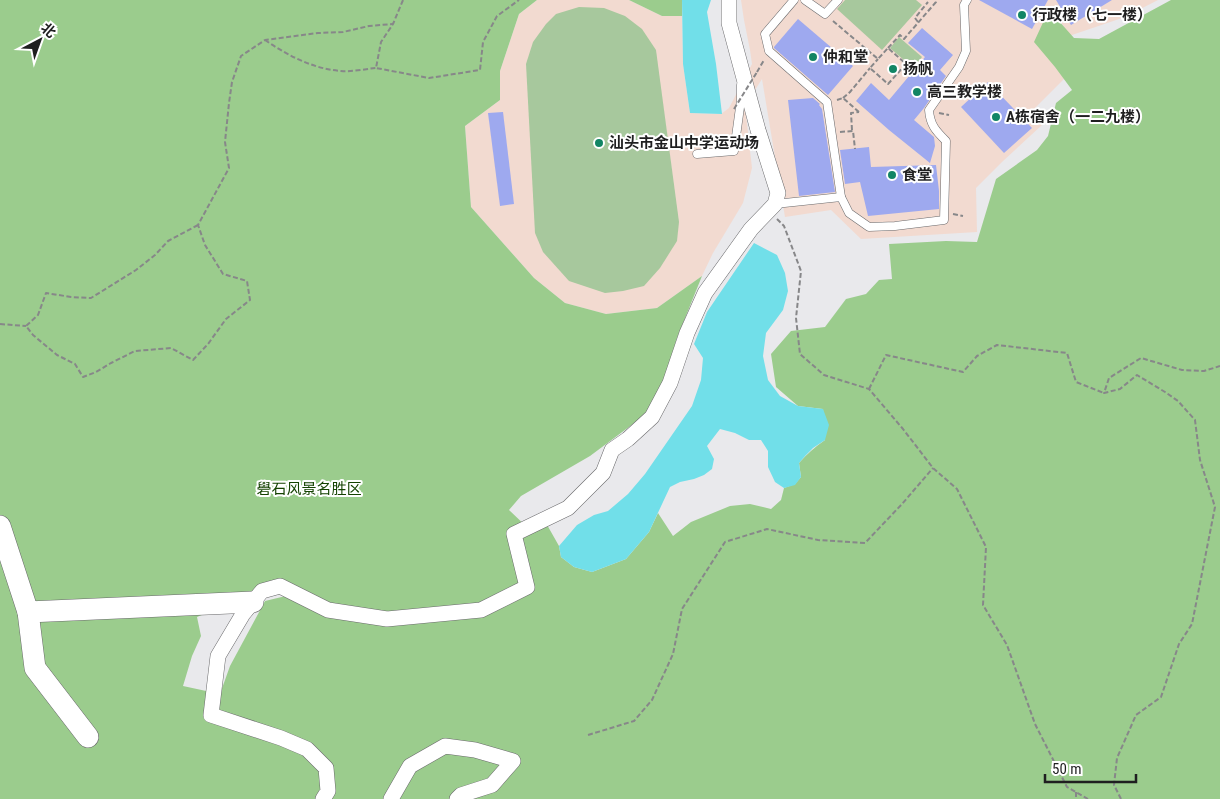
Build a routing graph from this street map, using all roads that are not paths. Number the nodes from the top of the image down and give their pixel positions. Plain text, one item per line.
1 (729, 0) edge
2 (794, 0) edge
3 (805, 0) edge
4 (838, 0) edge
5 (967, 0) edge
6 (740, 68) junction
7 (698, 154) dead end
8 (841, 197) junction
9 (772, 207) junction
10 (0, 526) edge
11 (253, 602) junction
12 (28, 612) junction
13 (88, 737) dead end
14 (323, 799) edge
15 (391, 799) edge
16 (457, 799) edge

1 - 6 street
2 - 8 lane
3 - 4 lane
5 - 8 lane
6 - 7 lane
6 - 9 street
8 - 9 lane
9 - 11 street
10 - 12 street
11 - 12 street
11 - 14 street
12 - 13 street
15 - 16 street

